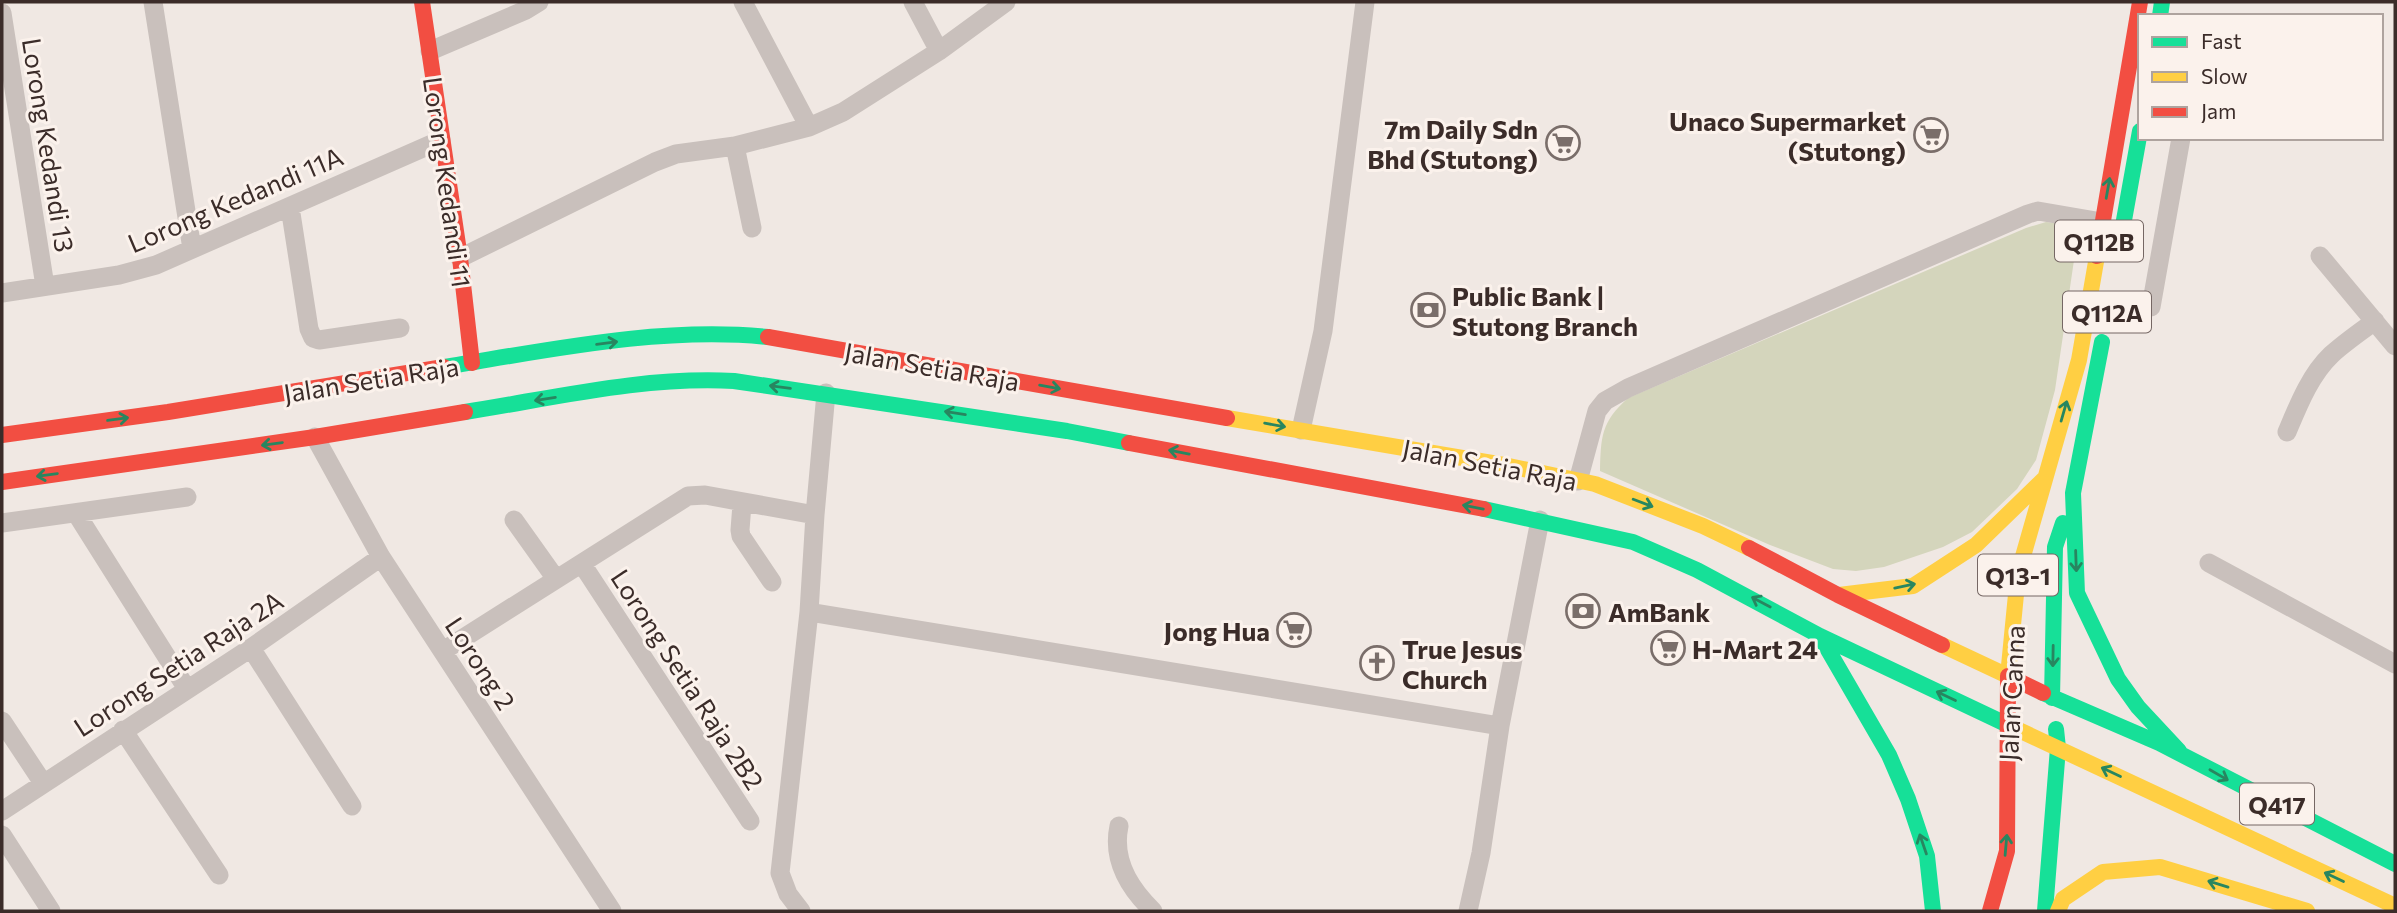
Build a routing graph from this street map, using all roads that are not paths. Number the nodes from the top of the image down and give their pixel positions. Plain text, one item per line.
1 (153, 2) edge
2 (422, 2) edge
3 (539, 2) edge
4 (743, 2) edge
5 (913, 2) edge
6 (1006, 2) edge
7 (1366, 2) edge
8 (2140, 2) edge
9 (2, 13) edge
10 (430, 51) junction
11 (939, 51) junction
12 (809, 127) junction
13 (441, 140) junction
14 (2138, 140) edge
15 (2181, 140) edge
16 (735, 146) junction
17 (290, 207) junction
18 (2102, 222) junction
19 (752, 228) dead end
20 (192, 249) junction
21 (2320, 256) dead end
22 (460, 258) junction
23 (2115, 265) dead end
24 (45, 286) junction
25 (2, 293) edge
26 (2151, 307) dead end
27 (2375, 321) junction
28 (400, 328) dead end
29 (2103, 332) dead end
30 (2395, 346) edge
31 (540, 351) junction
32 (744, 352) dead end
33 (772, 354) dead end
34 (809, 361) dead end
35 (472, 363) junction
36 (700, 365) dead end
37 (664, 366) dead end
38 (616, 371) dead end
39 (578, 376) dead end
40 (478, 379) dead end
41 (734, 381) junction
42 (824, 386) junction
43 (499, 392) dead end
44 (287, 409) dead end
45 (168, 412) junction
46 (310, 430) junction
47 (1301, 430) junction
48 (2287, 432) dead end
49 (2, 435) edge
50 (2046, 477) junction
51 (1578, 481) junction
52 (2, 482) edge
53 (1391, 491) junction
54 (2073, 493) junction
55 (187, 497) dead end
56 (742, 504) junction
57 (76, 513) junction
58 (815, 516) junction
59 (514, 520) dead end
60 (1540, 520) junction
61 (2, 523) edge
62 (381, 557) junction
63 (2209, 563) dead end
64 (582, 564) junction
65 (556, 579) junction
66 (772, 582) dead end
67 (1838, 595) junction
68 (809, 612) junction
69 (1820, 636) junction
70 (251, 648) junction
71 (443, 651) junction
72 (2395, 664) edge
73 (2008, 676) junction
74 (187, 689) junction
75 (2052, 698) junction
76 (2, 721) edge
77 (2008, 725) junction
78 (1500, 726) junction
79 (123, 730) junction
80 (2058, 748) junction
81 (2184, 756) junction
82 (43, 783) junction
83 (352, 806) dead end
84 (2, 811) edge
85 (750, 821) dead end
86 (1119, 826) dead end
87 (2, 835) edge
88 (2395, 864) edge
89 (219, 875) dead end
90 (2243, 892) junction
91 (2395, 906) edge
92 (51, 911) edge
93 (612, 911) edge
94 (801, 911) edge
95 (1153, 911) edge
96 (1468, 911) edge
97 (1933, 911) edge
98 (1990, 911) edge
99 (2045, 911) edge
100 (2058, 911) edge
101 (2251, 911) edge
102 (2307, 911) edge

1 - 20 street
2 - 10 main road, Lorong Kedandi 11
3 - 10 street
4 - 12 street
5 - 11 street
6 - 11 street
7 - 47 street
18 -> 8 main road, Q112B
9 - 24 street, Lorong Kedandi 13
10 - 13 main road, Lorong Kedandi 11
11 - 12 street
12 - 16 street
13 - 17 street, Lorong Kedandi 11A
13 - 22 main road, Lorong Kedandi 11
14 - 23 main road, Q112A
15 - 26 street
16 - 19 street
16 - 22 street
17 - 20 street, Lorong Kedandi 11A
17 - 28 street
50 -> 18 main road, Q112B
18 - 51 street
20 - 24 street, Lorong Kedandi 11A
21 - 27 street
22 - 35 main road, Lorong Kedandi 11
24 - 25 street, Lorong Kedandi 11A
27 - 30 street
27 - 48 street
29 - 54 main road, Q112A
31 - 32 main road
31 - 35 main road, Jalan Setia Raja
31 -> 47 main road, Jalan Setia Raja
33 - 34 main road
35 - 40 main road, Lorong Kedandi 11
35 - 45 main road, Jalan Setia Raja
36 - 41 main road
37 - 38 main road
39 - 43 main road
42 -> 41 main road, Jalan Setia Raja
41 -> 46 main road, Jalan Setia Raja
53 -> 42 main road, Jalan Setia Raja
42 - 58 street
44 - 45 main road
49 -> 45 main road, Jalan Setia Raja
46 -> 52 main road, Jalan Setia Raja
46 - 62 street, Lorong 2
47 - 51 main road, Jalan Setia Raja
47 - 53 main road
67 -> 50 main road
50 - 73 main road, Jalan Canna / Q13-1
51 -> 67 main road, Jalan Setia Raja
60 -> 53 main road, Jalan Setia Raja
54 -> 75 main road
54 -> 81 main road
55 - 57 street
56 - 58 street
56 - 64 street
56 - 66 street
57 - 61 street
57 - 74 street
58 - 68 street
59 - 65 street
69 -> 60 main road, Jalan Setia Raja
60 - 78 street
62 - 70 street, Lorong Setia Raja 2A
62 - 71 street, Lorong 2
63 - 72 street
64 - 65 street
64 - 85 street, Lorong Setia Raja 2B2
65 - 71 street
67 - 73 main road, Jalan Setia Raja
68 - 78 street
68 - 94 street
77 -> 69 main road, Jalan Setia Raja
97 -> 69 main road
70 - 74 street, Lorong Setia Raja 2A
70 - 83 street
71 - 93 street, Lorong 2
73 - 75 main road, Q417
73 - 77 main road, Jalan Canna
74 - 79 street, Lorong Setia Raja 2A
75 - 80 main road, Jalan Canna
75 - 81 main road, Q417
76 - 82 street
77 - 80 main road, Q417
98 -> 77 main road, Jalan Canna
78 - 96 street
79 - 82 street, Lorong Setia Raja 2A
79 - 89 street
91 -> 80 main road, Q417
80 - 99 main road, Jalan Canna
81 -> 88 main road, Q417
82 - 84 street, Lorong Setia Raja 2A
86 - 95 street
87 - 92 street
90 -> 100 main road
90 - 101 street
90 - 102 main road

